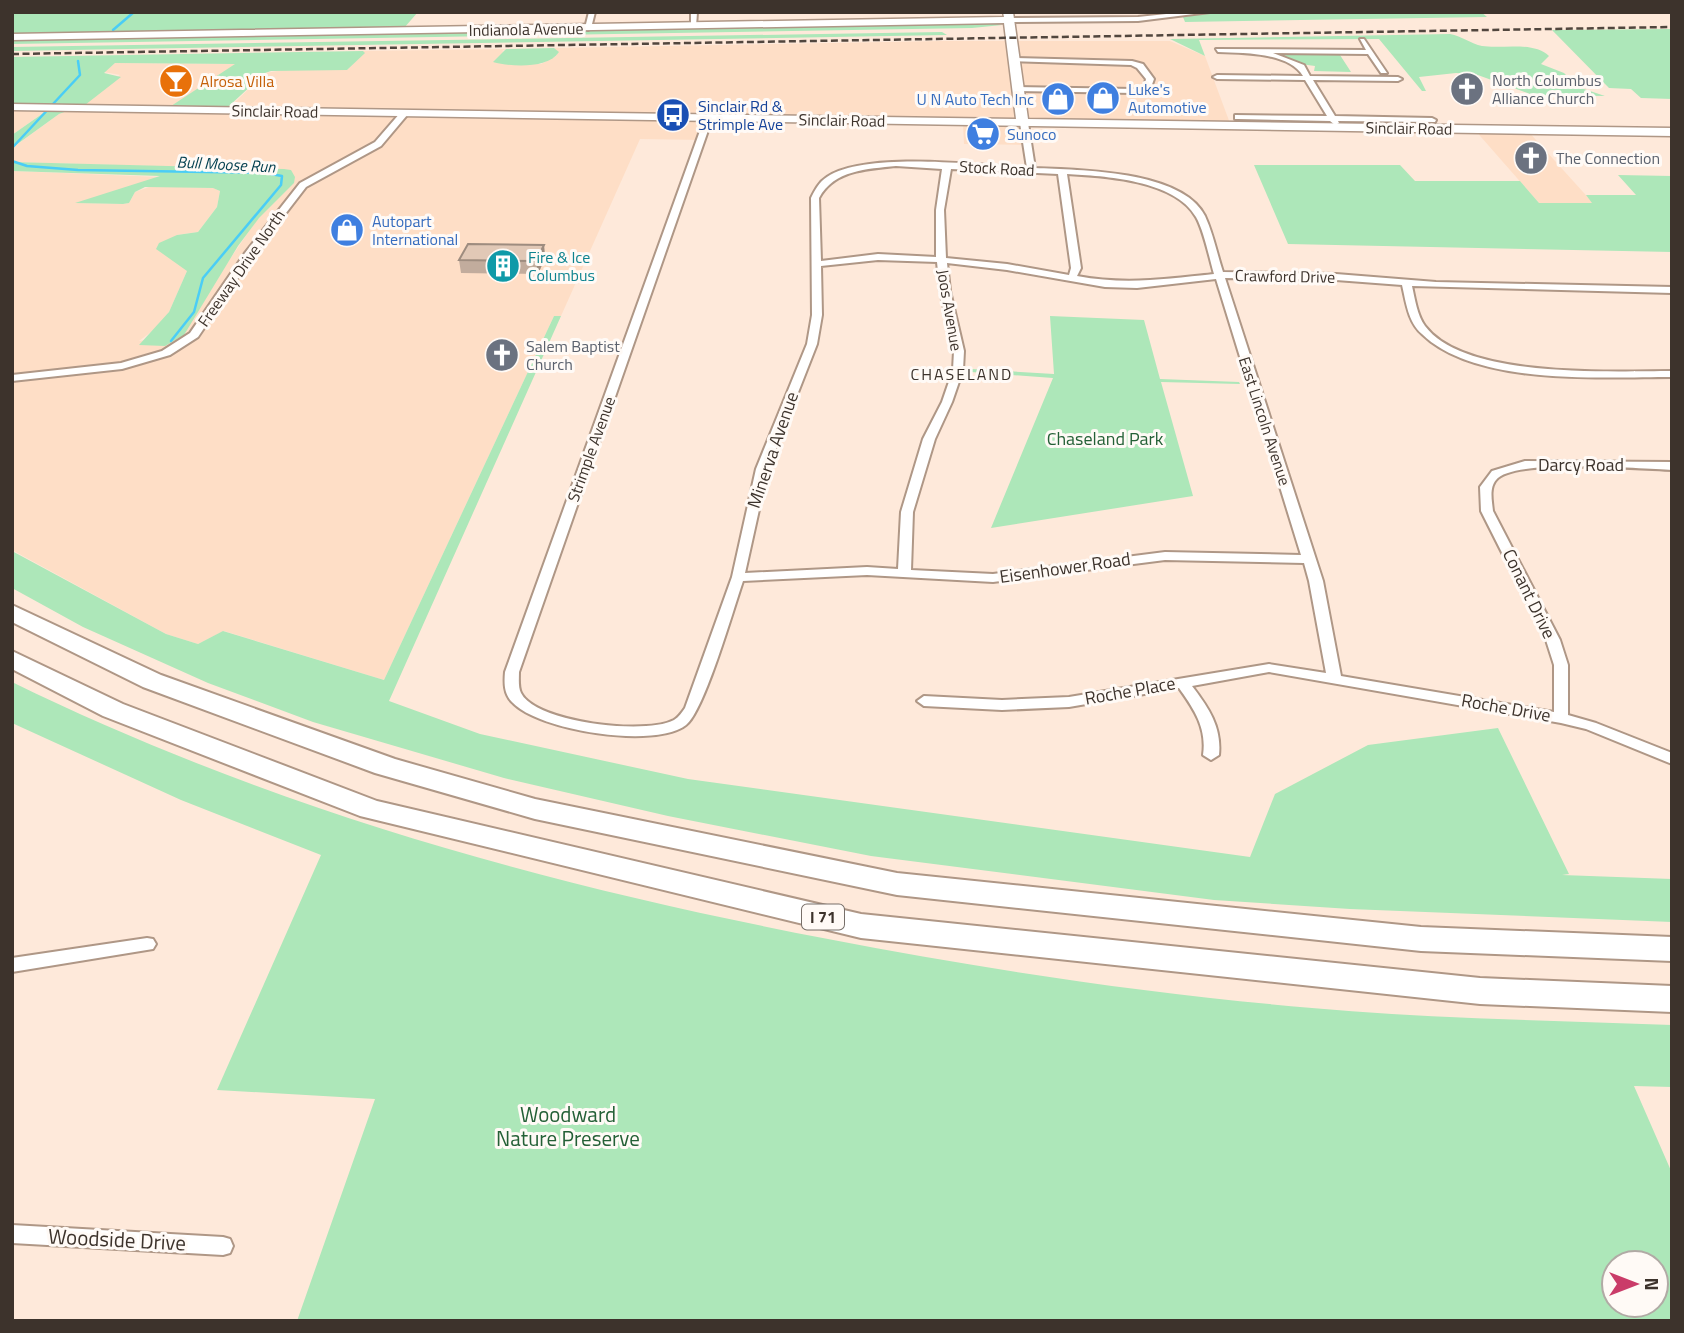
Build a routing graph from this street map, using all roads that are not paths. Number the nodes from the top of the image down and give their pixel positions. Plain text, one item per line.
1 (592, 12) edge
2 (694, 12) edge
3 (1207, 12) edge
4 (1009, 16) edge
5 (1125, 16) edge
6 (891, 17) edge
7 (694, 26) junction
8 (588, 28) junction
9 (12, 37) edge
10 (1362, 40) dead end
11 (1261, 51) junction
12 (1370, 52) junction
13 (1014, 60) junction
14 (1222, 60) dead end
15 (1384, 71) dead end
16 (1217, 77) dead end
17 (1308, 78) junction
18 (1398, 79) dead end
19 (1017, 89) junction
20 (12, 107) edge
21 (404, 114) junction
22 (1238, 117) dead end
23 (708, 119) junction
24 (1432, 120) dead end
25 (1024, 123) junction
26 (1335, 123) junction
27 (1672, 132) edge
28 (947, 166) junction
29 (1031, 169) junction
30 (1062, 171) junction
31 (834, 176) joint
32 (1160, 186) joint
33 (941, 259) junction
34 (817, 264) junction
35 (1219, 276) junction
36 (1072, 278) junction
37 (1406, 283) junction
38 (1672, 290) edge
39 (1672, 374) edge
40 (12, 378) edge
41 (1672, 466) edge
42 (1491, 475) joint
43 (1308, 559) junction
44 (904, 572) junction
45 (738, 577) junction
46 (12, 612) edge
47 (12, 659) edge
48 (1334, 677) junction
49 (1182, 682) junction
50 (924, 701) dead end
51 (1561, 718) junction
52 (680, 723) joint
53 (1211, 755) dead end
54 (1672, 759) edge
55 (148, 944) dead end
56 (1672, 949) edge
57 (12, 965) edge
58 (1672, 999) edge
59 (12, 1234) edge
60 (223, 1246) dead end

1 - 8 street
2 - 7 street
3 - 5 street, Indianola Avenue
4 - 5 street, Indianola Avenue
4 - 6 main road, Indianola Avenue
4 - 13 main road
6 - 7 main road, Indianola Avenue
7 - 8 main road, Indianola Avenue
8 - 9 main road, Indianola Avenue
10 - 12 street
11 - 12 street
11 - 14 street
11 - 17 street
12 - 15 street
13 - 19 main road
13 - 19 street
16 - 17 street
17 - 18 street
17 - 26 street
19 - 25 main road
20 - 21 main road, Sinclair Road
21 - 23 main road, Sinclair Road
21 - 40 street, Freeway Drive North
22 - 26 street
23 - 25 main road, Sinclair Road
23 - 52 street, Strimple Avenue
24 - 26 street
25 - 26 main road, Sinclair Road
25 - 29 street
26 - 27 main road, Sinclair Road
28 - 29 street, Stock Road
28 - 31 street, Stock Road
28 - 33 street, Joos Avenue
29 - 30 street, Stock Road
30 - 32 street, Stock Road
30 - 36 street
31 - 34 street, Minerva Avenue
32 - 35 street, East Lincoln Avenue
33 - 34 street, Crawford Drive
33 - 36 street, Crawford Drive
33 - 44 street, Joos Avenue
34 - 45 street, Minerva Avenue
35 - 36 street, Crawford Drive
35 - 37 street, Crawford Drive
35 - 43 street, East Lincoln Avenue
37 - 38 street, Crawford Drive
37 - 39 street
41 - 42 street, Darcy Road
42 - 51 street, Conant Drive
43 - 44 street, Eisenhower Road
43 - 48 street, East Lincoln Avenue
44 - 45 street, Eisenhower Road
45 - 52 street, Minerva Avenue
46 - 56 highway
47 - 58 highway, I 71
48 - 49 street, Roche Place
48 - 51 street, Roche Drive
49 - 50 street, Roche Place
49 - 53 street
51 - 54 street, Roche Drive
55 - 57 street
59 - 60 street, Woodside Drive

